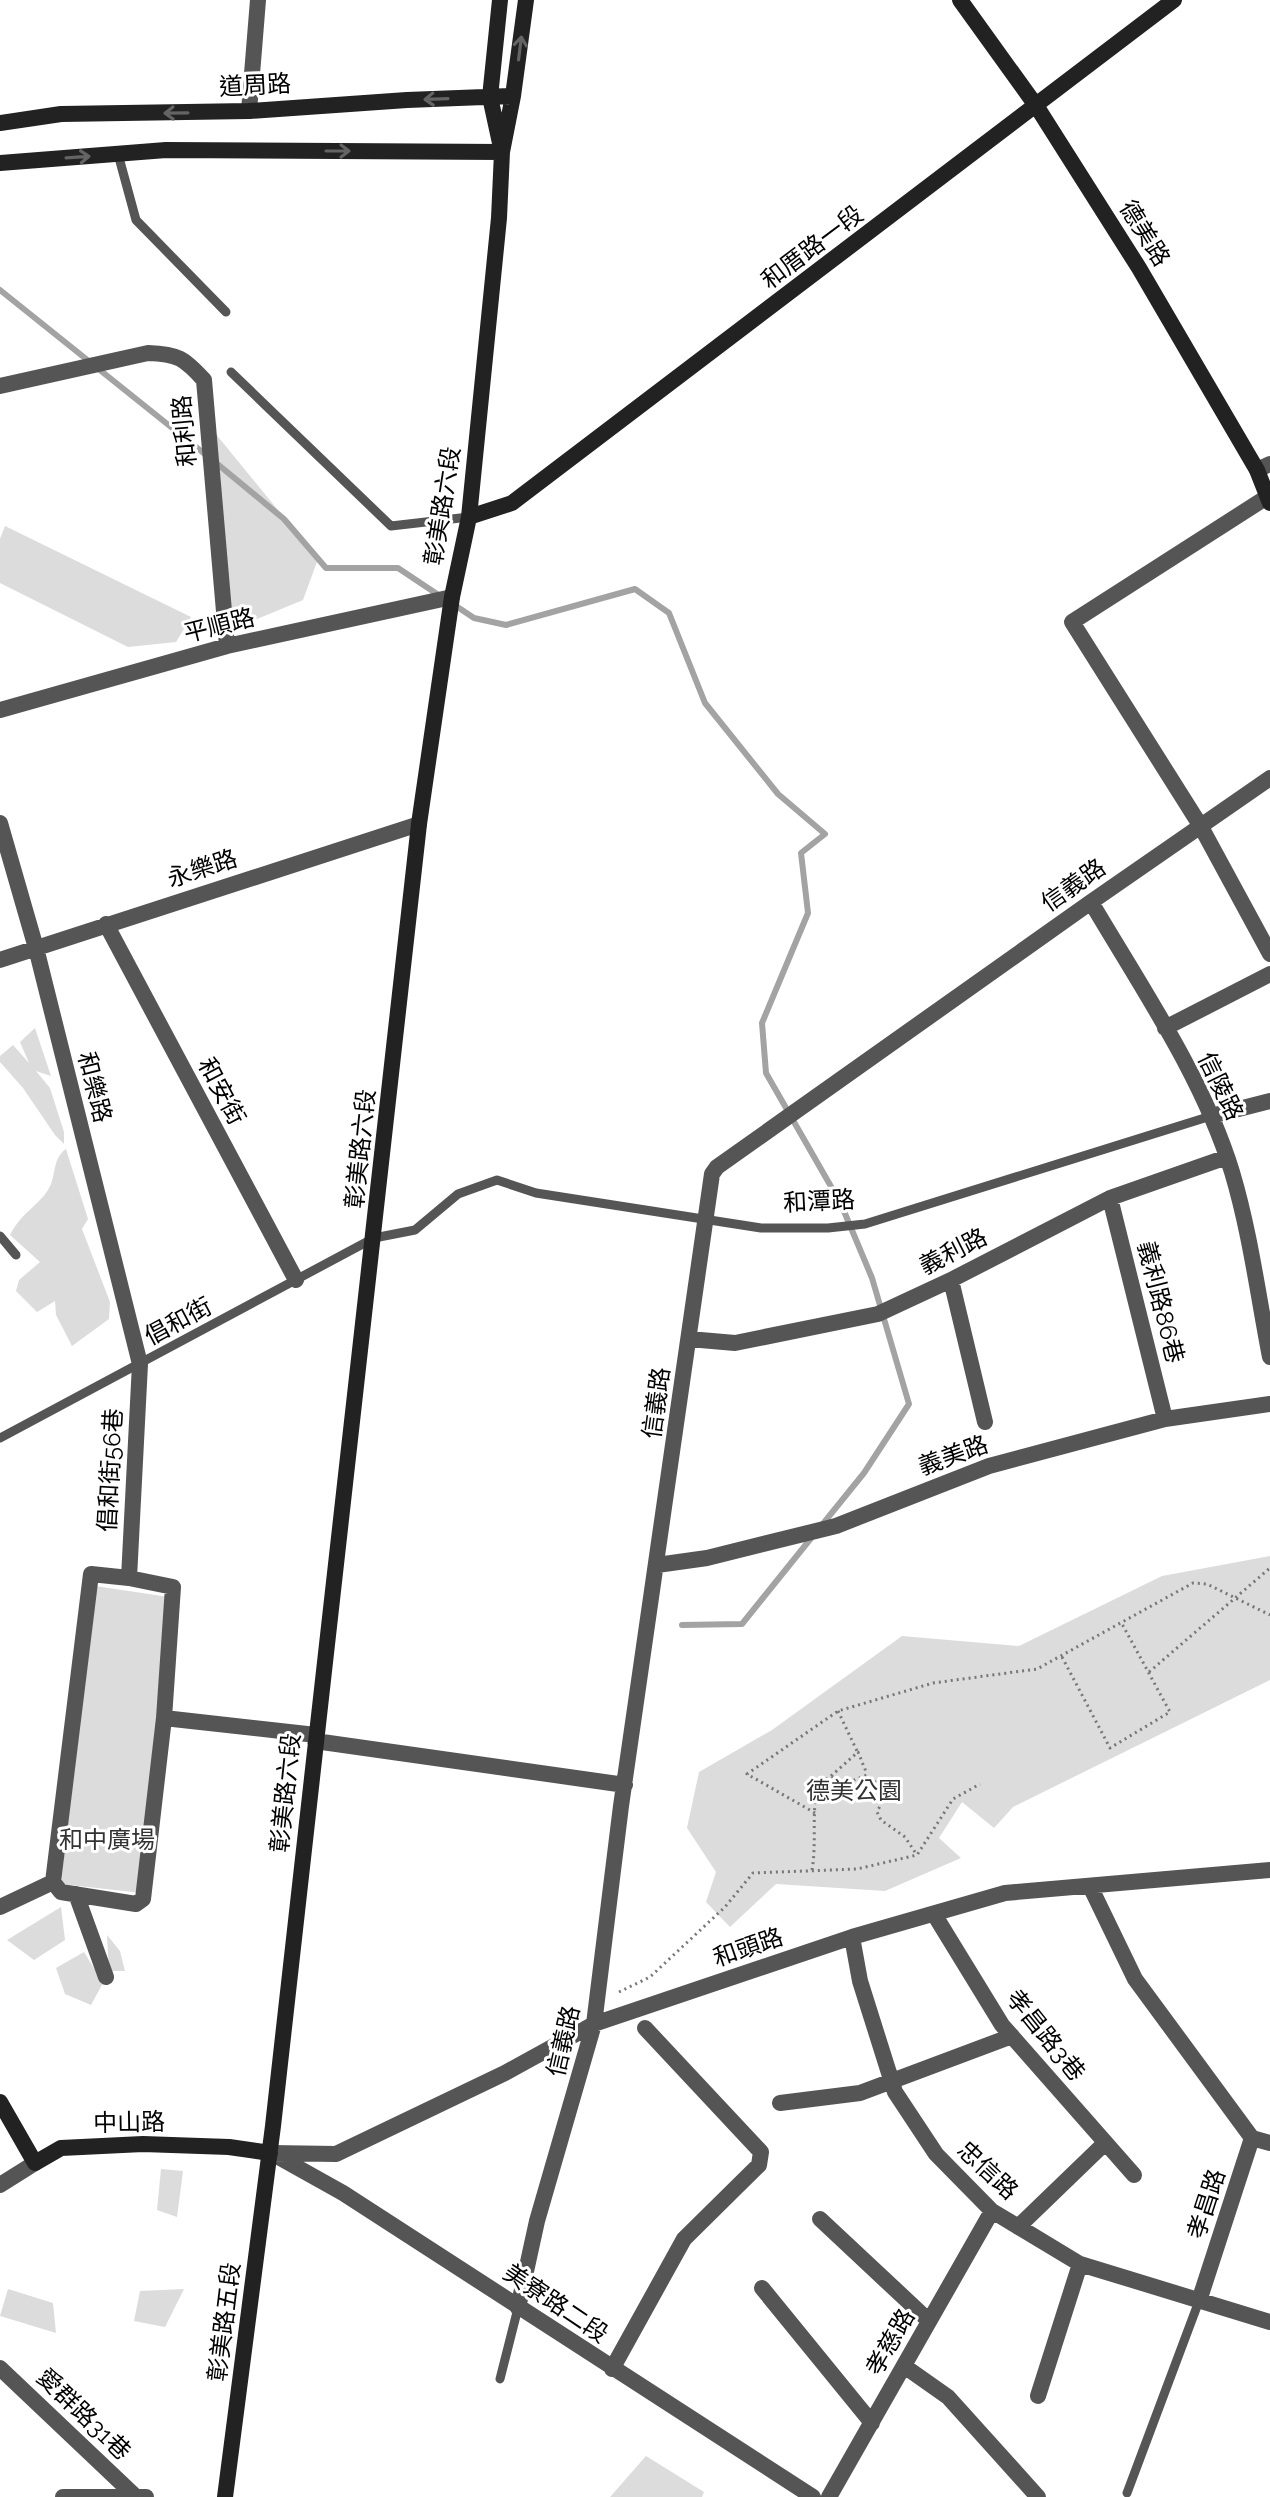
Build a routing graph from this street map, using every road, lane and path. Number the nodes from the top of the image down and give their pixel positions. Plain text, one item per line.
1 (258, 0) edge
2 (500, 0) edge
3 (526, 0) edge
4 (960, 0) edge
5 (1174, 0) edge
6 (513, 96) junction
7 (490, 97) junction
8 (1037, 107) junction
9 (249, 111) junction
10 (0, 123) edge
11 (502, 152) junction
12 (118, 154) junction
13 (0, 163) edge
14 (226, 312) dead end
15 (231, 372) dead end
16 (0, 386) edge
17 (1264, 467) edge
18 (1269, 500) edge
19 (469, 517) junction
20 (452, 597) junction
21 (227, 646) junction
22 (0, 710) edge
23 (1270, 778) edge
24 (0, 823) edge
25 (419, 824) junction
26 (1200, 825) junction
27 (1091, 902) junction
28 (106, 924) junction
29 (36, 948) junction
30 (1270, 954) edge
31 (0, 960) edge
32 (1270, 974) edge
33 (1165, 1028) junction
34 (1270, 1101) edge
35 (1211, 1116) junction
36 (1227, 1157) junction
37 (1110, 1198) junction
38 (706, 1218) junction
39 (0, 1236) edge
40 (374, 1238) junction
41 (16, 1255) dead end
42 (296, 1280) junction
43 (951, 1280) junction
44 (689, 1339) junction
45 (1270, 1357) edge
46 (140, 1364) junction
47 (1270, 1404) edge
48 (1165, 1419) junction
49 (985, 1422) dead end
50 (0, 1438) edge
51 (657, 1565) junction
52 (1270, 1568) edge
53 (129, 1578) junction
54 (1235, 1599) junction
55 (1270, 1615) edge
56 (1121, 1622) junction
57 (1061, 1655) junction
58 (1148, 1673) junction
59 (838, 1711) junction
60 (164, 1718) junction
61 (316, 1738) junction
62 (858, 1752) junction
63 (867, 1775) junction
64 (831, 1776) junction
65 (980, 1784) dead end
66 (625, 1785) junction
67 (815, 1813) junction
68 (917, 1855) junction
69 (812, 1870) junction
70 (1270, 1870) edge
71 (53, 1882) junction
72 (1090, 1886) junction
73 (76, 1894) junction
74 (0, 1907) edge
75 (934, 1914) junction
76 (852, 1937) junction
77 (106, 1977) dead end
78 (619, 1992) dead end
79 (594, 2024) junction
80 (645, 2028) dead end
81 (1012, 2036) junction
82 (891, 2082) junction
83 (0, 2102) edge
84 (780, 2103) dead end
85 (1252, 2138) junction
86 (1105, 2143) junction
87 (1270, 2143) edge
88 (270, 2153) junction
89 (35, 2163) junction
90 (1134, 2175) dead end
91 (0, 2185) edge
92 (992, 2211) junction
93 (820, 2219) dead end
94 (1018, 2227) junction
95 (1080, 2264) junction
96 (762, 2288) dead end
97 (1199, 2301) junction
98 (518, 2308) junction
99 (929, 2321) junction
100 (1270, 2322) edge
101 (904, 2366) junction
102 (0, 2368) edge
103 (612, 2369) junction
104 (500, 2379) dead end
105 (1038, 2396) dead end
106 (872, 2423) junction
107 (1127, 2493) dead end
108 (140, 2496) edge
109 (63, 2497) edge
110 (225, 2497) edge
111 (813, 2497) edge
112 (829, 2497) edge
113 (1038, 2497) edge

1 - 9 street
2 - 7 street, 彰美路六段
6 -> 3 street, 彰美路六段
4 - 8 street, 德美路
5 - 8 street, 和厝路一段
6 - 7 street, 道周路
6 - 11 street, 彰美路六段
7 -> 9 street, 道周路
7 - 11 street, 彰美路六段
8 - 17 street, 德美路
8 - 19 street, 和厝路一段
9 -> 10 street, 道周路
12 -> 11 street
11 - 19 street, 彰美路六段
13 -> 12 street
12 - 14 lane
15 - 19 lane
16 - 21 street, 和利路
17 - 18 street, 德美路
18 - 26 street
19 - 20 street, 彰美路六段
20 - 21 street, 平順路
20 - 25 street, 彰美路六段
21 - 22 street, 平順路
23 - 26 street, 信義路
24 - 29 street, 和樂路
25 - 28 street, 永樂路
25 - 40 street, 彰美路六段
26 - 27 street, 信義路
26 - 30 street
27 - 33 street, 信陵路
27 - 38 street, 信義路
28 - 29 street, 永樂路
28 - 42 street, 和安街
29 - 31 street, 永樂路
29 - 46 street, 和樂路
32 - 33 street
33 - 35 street, 信陵路
34 - 35 street, 和潭路
35 - 36 street, 信陵路
35 - 38 lane, 和潭路
36 - 37 street, 義利路
36 - 45 street, 信陵路
37 - 43 street, 義利路
37 - 48 street, 義利路86巷
38 - 40 lane, 和潭路
38 - 44 street, 信義路
39 - 41 lane
40 - 42 lane, 倡和街
40 - 61 street, 彰美路六段
42 - 46 lane, 倡和街
43 - 44 street, 義利路
43 - 49 street
44 - 51 street, 信義路
46 - 50 lane, 倡和街
46 - 53 street, 倡和街56巷
47 - 48 street, 義美路
48 - 51 street, 義美路
51 - 66 street, 信義路
52 - 54 path
53 - 60 street
53 - 71 street
54 - 55 path
54 - 56 path
54 - 58 path
56 - 57 path
56 - 58 path
57 - 58 path
57 - 59 path
59 - 62 path
59 - 67 path
60 - 61 street
60 - 73 street
61 - 66 street
61 - 88 street, 彰美路六段
62 - 63 path
62 - 64 path
63 - 64 path
63 - 68 path
64 - 67 path
65 - 68 path
66 - 79 street, 信義路
67 - 69 path
68 - 69 path
69 - 78 path
70 - 72 street, 和頭路
71 - 73 street
71 - 74 street
72 - 75 street, 和頭路
72 - 85 street
73 - 77 street
75 - 76 street, 和頭路
75 - 81 street, 孝昌路3巷
76 - 79 street, 和頭路
76 - 82 street, 忠信路
79 - 88 street, 和頭路
79 - 98 street, 信義路
80 - 103 street
81 - 82 street
81 - 86 street, 孝昌路3巷
82 - 84 street
82 - 92 street, 忠信路
83 - 89 street
85 - 87 street
85 - 97 street, 孝昌路
86 - 90 street, 孝昌路3巷
86 - 94 street
88 - 89 street, 中山路
88 - 98 street, 美寮路二段
88 - 110 street, 彰美路五段
89 - 91 street, 中山路
92 - 94 street, 忠信路
92 - 99 street, 孝慈路
93 - 99 street
94 - 95 street, 忠信路
95 - 97 street, 忠信路
95 - 105 street
96 - 106 street
97 - 100 street, 忠信路
97 - 107 lane
98 - 103 street, 美寮路二段
98 - 104 lane
99 - 101 street, 孝慈路
101 - 106 street, 孝慈路
101 - 113 street
102 - 108 street, 愛群路31巷
103 - 111 street, 美寮路二段
106 - 112 street, 孝慈路
108 - 109 street

